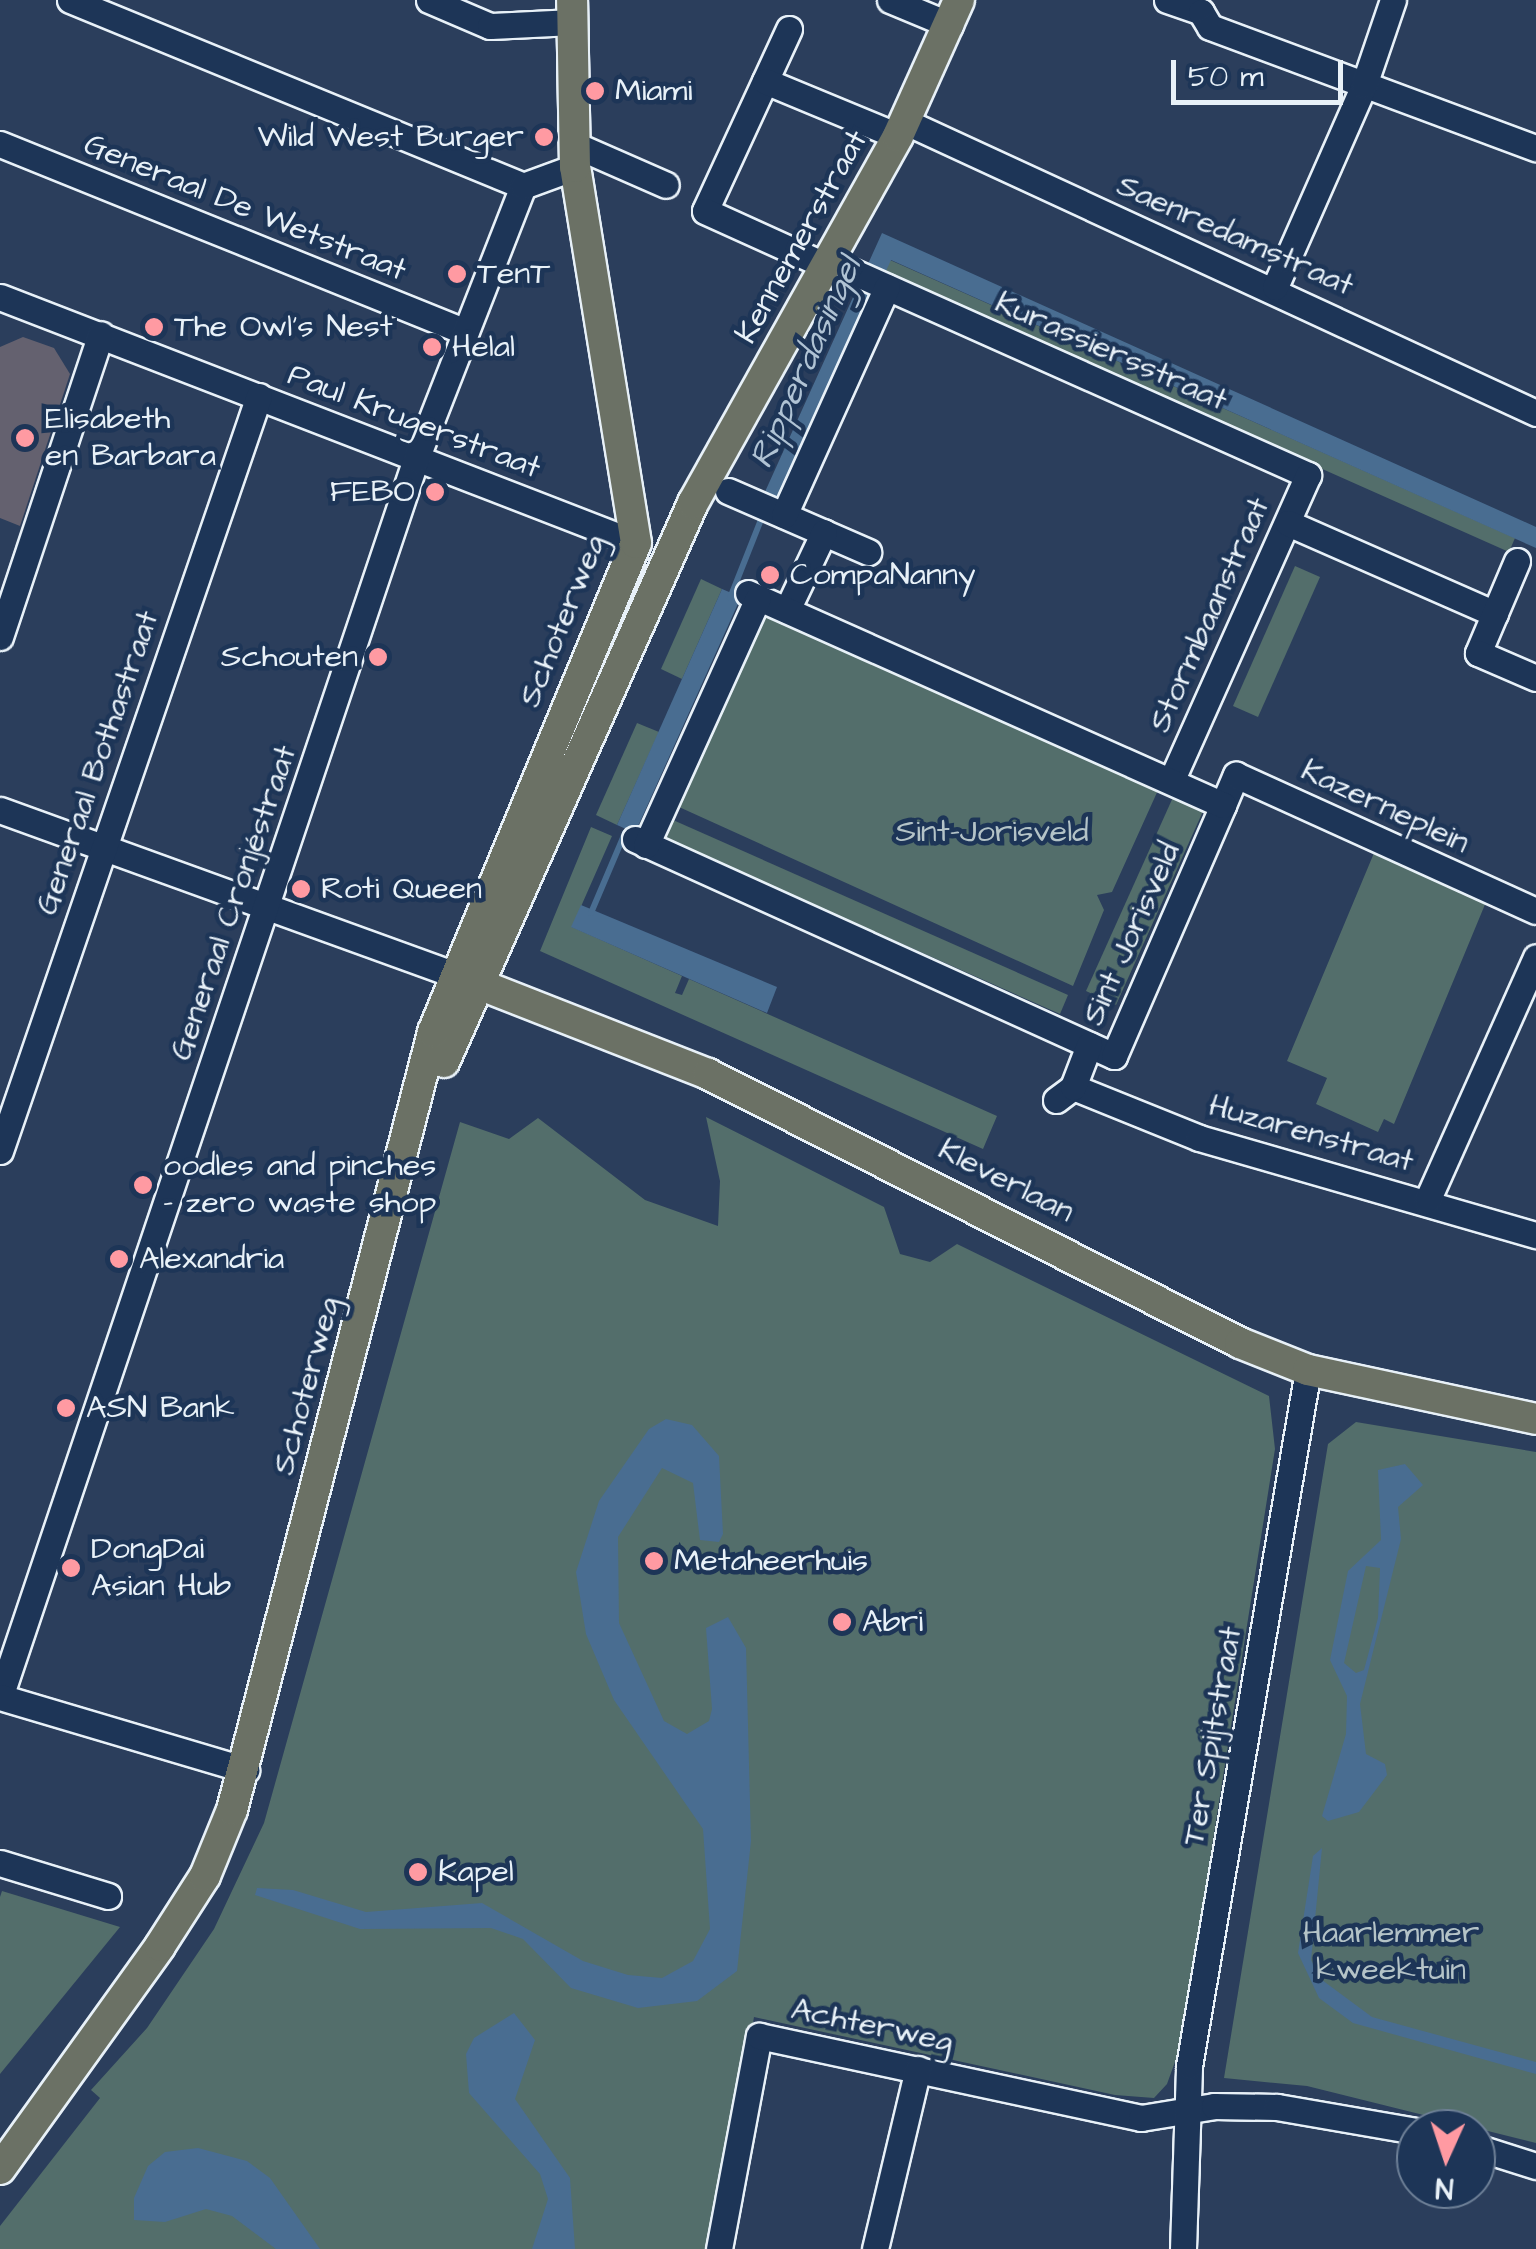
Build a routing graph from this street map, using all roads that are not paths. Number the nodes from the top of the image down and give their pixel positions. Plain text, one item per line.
1 (70, 0) edge
2 (429, 0) edge
3 (890, 0) edge
4 (1167, 0) edge
5 (1220, 0) edge
6 (1392, 0) edge
7 (125, 10) edge
8 (572, 11) edge
9 (954, 12) edge
10 (1210, 27) junction
11 (789, 29) dead end
12 (765, 80) junction
13 (1364, 85) junction
14 (902, 129) junction
15 (0, 144) edge
16 (1536, 148) edge
17 (575, 156) junction
18 (666, 185) dead end
19 (524, 186) junction
20 (845, 270) junction
21 (887, 287) junction
22 (1275, 288) junction
23 (0, 297) edge
24 (466, 332) junction
25 (102, 334) junction
26 (259, 396) junction
27 (1536, 413) edge
28 (416, 458) junction
29 (1308, 476) joint
30 (739, 495) dead end
31 (635, 500) junction
32 (693, 503) junction
33 (784, 515) junction
34 (1288, 522) junction
35 (824, 532) junction
36 (636, 542) junction
37 (868, 552) dead end
38 (1523, 566) edge
39 (787, 610) junction
40 (1496, 614) junction
41 (0, 637) edge
42 (1536, 678) edge
43 (608, 680) junction
44 (1171, 781) junction
45 (1223, 805) junction
46 (0, 810) edge
47 (102, 848) junction
48 (266, 910) junction
49 (1536, 912) edge
50 (1536, 958) edge
51 (465, 978) junction
52 (1089, 1045) junction
53 (1064, 1094) joint
54 (0, 1151) edge
55 (1427, 1201) junction
56 (1536, 1235) edge
57 (1308, 1370) junction
58 (1536, 1419) edge
59 (0, 1697) edge
60 (238, 1768) junction
61 (0, 1863) edge
62 (108, 1896) dead end
63 (918, 2069) junction
64 (44, 2102) junction
65 (1183, 2112) junction
66 (1396, 2127) edge
67 (0, 2148) edge
68 (1496, 2153) edge
69 (1536, 2166) edge
70 (0, 2169) edge
71 (719, 2249) edge
72 (875, 2249) edge
73 (1183, 2249) edge

1 - 7 street
2 - 8 street
3 - 9 street
4 - 10 street
5 - 10 street
6 - 13 street
7 - 19 street
8 - 17 main road, Schoterweg
9 - 14 main road, Kennemerstraat
10 - 13 street
11 - 12 street
12 - 14 street, Saenredamstraat
12 - 20 street, Kurassiersstraat
13 - 16 street
13 - 22 street
14 - 20 main road, Kennemerstraat
14 - 22 street, Saenredamstraat
15 - 24 street, Generaal De Wetstraat
17 - 18 street
17 - 19 street
17 - 31 main road, Schoterweg
19 - 24 street, Generaal Cronjéstraat
20 - 21 street, Kurassiersstraat
20 - 32 main road, Kennemerstraat
21 - 29 street, Kurassiersstraat
21 - 33 street
22 - 27 street, Saenredamstraat
23 - 25 street, Paul Krugerstraat
24 - 28 street, Generaal Cronjéstraat
25 - 26 street, Paul Krugerstraat
25 - 41 street
26 - 28 street, Paul Krugerstraat
26 - 47 street, Generaal Bothastraat
28 - 36 street, Paul Krugerstraat
28 - 48 street, Generaal Cronjéstraat
29 - 34 street, Stormbaanstraat
30 - 33 street
31 - 32 main road
31 - 36 main road, Schoterweg
32 - 43 main road, Schoterweg
33 - 35 street
34 - 40 street
34 - 44 street, Stormbaanstraat
35 - 37 street
35 - 39 street
36 - 43 main road
36 - 51 main road, Schoterweg
38 - 40 street
39 - 44 street
39 - 52 street
40 - 42 street
43 - 51 main road, Schoterweg
44 - 45 street
45 - 49 street, Kazerneplein
45 - 52 street, Sint Jorisveld
46 - 47 street
47 - 48 street
47 - 54 street, Generaal Bothastraat
48 - 51 street
48 - 59 street, Generaal Cronjéstraat
50 - 55 street
51 - 57 main road, Kleverlaan
51 - 60 main road, Schoterweg
52 - 53 street, Sint Jorisveld
53 - 55 street, Huzarenstraat
55 - 56 street, Huzarenstraat
57 - 58 main road, Kleverlaan
57 - 65 street, Ter Spijtstraat
59 - 60 street
60 - 64 main road, Schoterweg
61 - 62 street
63 - 65 street, Achterweg
63 - 71 street, Achterweg
63 - 72 street
64 - 67 main road, Schoterweg
64 - 70 main road, Schoterweg
65 - 66 street, Achterweg
65 - 73 street, Ter Spijtstraat
68 - 69 street

